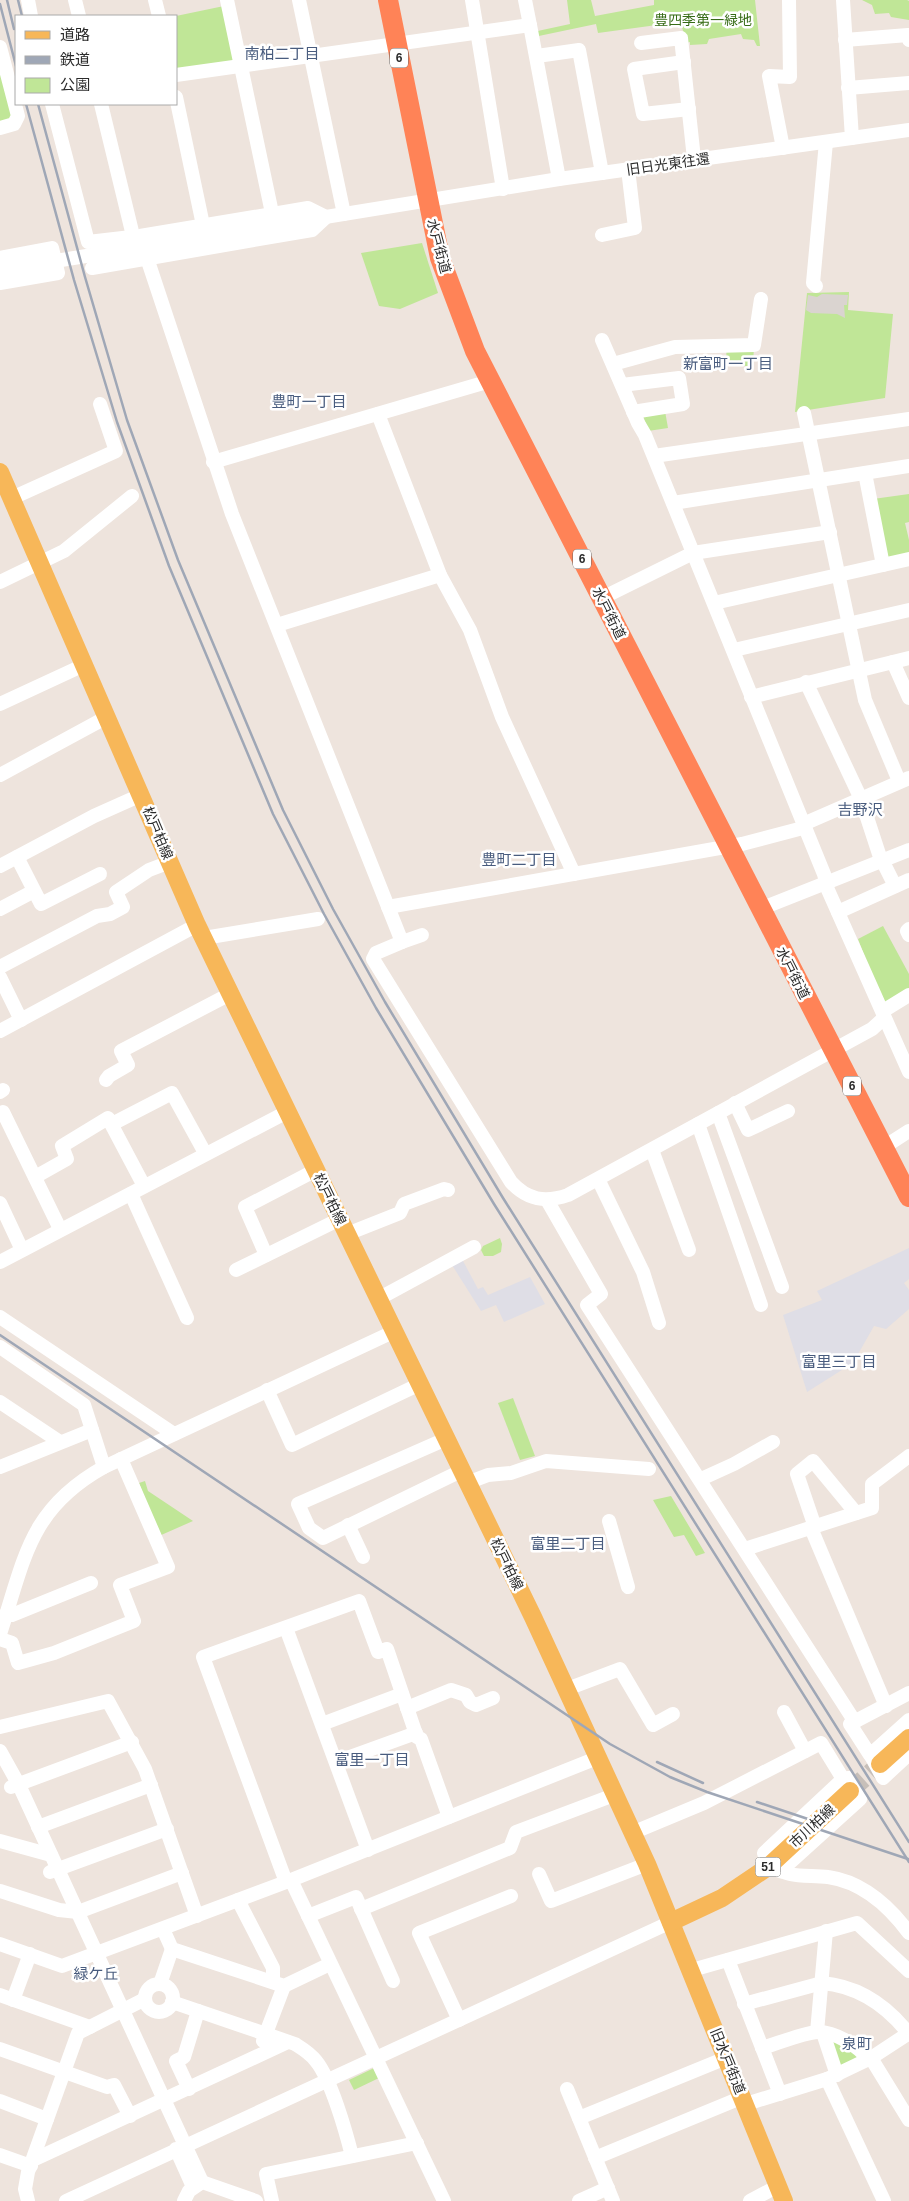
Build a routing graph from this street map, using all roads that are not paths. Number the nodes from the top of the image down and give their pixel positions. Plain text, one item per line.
1 (28, 0) edge
2 (75, 0) edge
3 (155, 0) edge
4 (227, 0) edge
5 (299, 0) edge
6 (388, 0) edge
7 (472, 0) edge
8 (525, 0) edge
9 (789, 0) edge
10 (843, 0) edge
11 (31, 15) edge
12 (79, 15) edge
13 (159, 15) edge
14 (530, 25) junction
15 (477, 34) junction
16 (845, 40) junction
17 (909, 40) edge
18 (641, 43) dead end
19 (397, 45) junction
20 (0, 48) edge
21 (311, 56) junction
22 (537, 56) junction
23 (684, 62) junction
24 (241, 65) junction
25 (2, 66) edge
26 (178, 75) edge
27 (909, 83) edge
28 (848, 88) junction
29 (52, 105) edge
30 (101, 105) edge
31 (178, 105) edge
32 (689, 109) junction
33 (0, 128) edge
34 (909, 130) edge
35 (852, 138) junction
36 (826, 142) junction
37 (783, 148) junction
38 (694, 159) junction
39 (628, 169) junction
40 (602, 173) junction
41 (559, 179) junction
42 (503, 189) junction
43 (427, 201) junction
44 (272, 213) junction
45 (344, 214) junction
46 (326, 217) junction
47 (203, 225) junction
48 (602, 235) dead end
49 (134, 236) junction
50 (0, 258) edge
51 (143, 258) junction
52 (92, 268) dead end
53 (0, 270) edge
54 (0, 282) edge
55 (816, 286) dead end
56 (760, 299) dead end
57 (602, 340) dead end
58 (613, 364) junction
59 (490, 381) junction
60 (622, 385) junction
61 (100, 404) dead end
62 (633, 412) junction
63 (804, 413) dead end
64 (378, 414) junction
65 (909, 419) edge
66 (809, 435) junction
67 (654, 456) junction
68 (214, 462) junction
69 (909, 466) edge
70 (0, 472) edge
71 (865, 473) junction
72 (819, 480) junction
73 (132, 496) dead end
74 (12, 498) junction
75 (673, 503) junction
76 (830, 532) junction
77 (693, 553) junction
78 (909, 559) edge
79 (40, 563) junction
80 (884, 565) junction
81 (440, 575) junction
82 (840, 575) junction
83 (0, 582) edge
84 (602, 598) junction
85 (714, 603) junction
86 (909, 610) edge
87 (850, 623) junction
88 (277, 625) junction
89 (734, 650) junction
90 (909, 658) edge
91 (893, 662) junction
92 (84, 665) junction
93 (860, 669) junction
94 (806, 682) junction
95 (751, 697) junction
96 (909, 698) edge
97 (0, 704) edge
98 (108, 717) junction
99 (0, 775) edge
100 (904, 779) edge
101 (142, 796) junction
102 (860, 799) junction
103 (804, 825) junction
104 (730, 845) junction
105 (909, 850) edge
106 (17, 857) junction
107 (882, 860) junction
108 (170, 862) junction
109 (0, 866) edge
110 (100, 874) dead end
111 (574, 874) junction
112 (909, 880) edge
113 (826, 882) junction
114 (895, 886) junction
115 (34, 890) junction
116 (388, 907) junction
117 (0, 909) edge
118 (760, 909) junction
119 (838, 912) junction
120 (318, 919) dead end
121 (909, 929) edge
122 (200, 932) junction
123 (422, 935) dead end
124 (909, 935) edge
125 (402, 942) junction
126 (0, 967) edge
127 (0, 977) edge
128 (230, 994) junction
129 (909, 995) edge
130 (883, 1014) junction
131 (21, 1020) junction
132 (0, 1031) edge
133 (904, 1047) edge
134 (833, 1050) junction
135 (909, 1072) edge
136 (106, 1080) dead end
137 (735, 1103) junction
138 (788, 1111) dead end
139 (3, 1112) dead end
140 (288, 1112) junction
141 (718, 1113) junction
142 (112, 1124) junction
143 (698, 1124) junction
144 (909, 1131) edge
145 (884, 1148) junction
146 (652, 1150) junction
147 (205, 1153) junction
148 (316, 1170) junction
149 (35, 1177) junction
150 (598, 1179) junction
151 (144, 1186) junction
152 (448, 1190) dead end
153 (131, 1194) junction
154 (909, 1197) edge
155 (547, 1200) junction
156 (0, 1203) edge
157 (343, 1227) junction
158 (60, 1229) junction
159 (474, 1247) dead end
160 (22, 1250) junction
161 (689, 1250) dead end
162 (266, 1255) junction
163 (0, 1262) edge
164 (236, 1270) dead end
165 (782, 1287) dead end
166 (378, 1299) junction
167 (762, 1305) dead end
168 (0, 1317) edge
169 (187, 1318) dead end
170 (659, 1323) dead end
171 (393, 1332) junction
172 (0, 1347) edge
173 (420, 1384) junction
174 (268, 1390) junction
175 (0, 1402) edge
176 (92, 1430) junction
177 (174, 1434) junction
178 (446, 1439) junction
179 (60, 1442) junction
180 (773, 1442) dead end
181 (909, 1456) edge
182 (121, 1459) junction
183 (2, 1465) edge
184 (104, 1467) junction
185 (649, 1469) dead end
186 (464, 1477) junction
187 (701, 1479) junction
188 (856, 1513) junction
189 (609, 1521) dead end
190 (348, 1525) junction
191 (813, 1527) junction
192 (745, 1549) junction
193 (364, 1557) dead end
194 (91, 1583) dead end
195 (628, 1587) dead end
196 (2, 1627) edge
197 (286, 1628) junction
198 (567, 1689) junction
199 (402, 1694) junction
200 (909, 1694) edge
201 (493, 1698) dead end
202 (886, 1706) junction
203 (407, 1708) junction
204 (784, 1712) dead end
205 (673, 1714) dead end
206 (909, 1720) edge
207 (855, 1722) junction
208 (322, 1724) junction
209 (0, 1727) edge
210 (416, 1733) junction
211 (909, 1738) edge
212 (132, 1742) junction
213 (0, 1751) edge
214 (805, 1751) junction
215 (909, 1754) edge
216 (598, 1758) junction
217 (875, 1760) junction
218 (336, 1762) junction
219 (0, 1769) edge
220 (151, 1785) junction
221 (847, 1785) joint
222 (15, 1786) junction
223 (614, 1795) junction
224 (449, 1816) junction
225 (38, 1827) junction
226 (167, 1829) junction
227 (632, 1833) junction
228 (0, 1841) edge
229 (368, 1850) junction
230 (46, 1854) junction
231 (646, 1864) junction
232 (775, 1870) junction
233 (54, 1871) junction
234 (182, 1873) junction
235 (539, 1874) dead end
236 (289, 1881) junction
237 (0, 1891) edge
238 (511, 1896) dead end
239 (238, 1900) junction
240 (361, 1909) junction
241 (72, 1911) junction
242 (198, 1916) junction
243 (308, 1916) junction
244 (671, 1922) junction
245 (163, 1928) junction
246 (826, 1931) junction
247 (909, 1933) edge
248 (0, 1944) edge
249 (172, 1949) junction
250 (30, 1954) junction
251 (92, 1955) junction
252 (728, 1960) junction
253 (330, 1964) junction
254 (692, 1970) junction
255 (909, 1971) edge
256 (393, 1981) dead end
257 (822, 1983) junction
258 (160, 1984) junction
259 (278, 1984) junction
260 (6, 1998) edge
261 (145, 1999) junction
262 (172, 2002) junction
263 (744, 2004) junction
264 (198, 2011) junction
265 (119, 2013) junction
266 (459, 2020) junction
267 (90, 2028) junction
268 (820, 2033) junction
269 (909, 2033) edge
270 (266, 2034) junction
271 (288, 2042) junction
272 (0, 2048) edge
273 (762, 2048) junction
274 (258, 2056) junction
275 (726, 2058) junction
276 (376, 2059) junction
277 (870, 2059) junction
278 (64, 2072) junction
279 (832, 2077) junction
280 (327, 2082) junction
281 (189, 2089) junction
282 (566, 2089) dead end
283 (780, 2094) junction
284 (744, 2100) junction
285 (0, 2101) edge
286 (160, 2102) junction
287 (130, 2116) junction
288 (579, 2118) junction
289 (48, 2119) junction
290 (909, 2120) edge
291 (417, 2142) junction
292 (181, 2148) junction
293 (0, 2154) edge
294 (352, 2156) junction
295 (595, 2158) junction
296 (32, 2163) junction
297 (197, 2184) junction
298 (781, 2194) edge
299 (610, 2195) edge
300 (28, 2201) edge
301 (66, 2201) edge
302 (184, 2201) edge
303 (256, 2201) edge
304 (272, 2201) edge
305 (444, 2201) edge
306 (579, 2201) edge
307 (750, 2201) edge
308 (884, 2201) edge

1 - 11 street
2 - 12 street
3 - 13 street
4 - 24 street
5 - 21 street
6 - 19 highway, 水戸街道 / 6
7 - 15 street
8 - 14 street
9 - 37 street
10 - 16 street
14 - 15 street
14 - 22 street
15 - 19 street
15 - 42 street
16 - 17 street
16 - 28 street
18 - 23 street
19 - 21 street
19 - 43 highway, 水戸街道 / 6
20 - 25 street
21 - 24 street
21 - 45 street
22 - 40 street
22 - 41 street
23 - 32 street
23 - 32 street
24 - 26 street
24 - 44 street
25 - 33 street
27 - 28 street
28 - 35 street
29 - 49 street
30 - 49 street
31 - 47 street
32 - 38 street
34 - 35 street, 旧日光東往還
35 - 36 street, 旧日光東往還
36 - 37 street, 旧日光東往還
36 - 55 street
37 - 38 street, 旧日光東往還
38 - 39 street, 旧日光東往還
39 - 40 street, 旧日光東往還
39 - 48 street
40 - 41 street, 旧日光東往還
41 - 42 street, 旧日光東往還
42 - 43 street, 旧日光東往還
43 - 45 street, 旧日光東往還
43 - 59 highway, 水戸街道 / 6
44 - 46 street
44 - 47 street
45 - 46 street, 旧日光東往還
46 - 51 street
46 - 53 street, 旧日光東往還
47 - 49 street
49 - 51 street
50 - 54 street
51 - 52 street
51 - 68 street
56 - 58 street
57 - 58 street
58 - 60 street
59 - 64 street
59 - 84 highway, 水戸街道 / 6
60 - 62 street
60 - 62 street
61 - 74 street
62 - 67 street
63 - 66 street
64 - 68 street
64 - 81 street
65 - 66 street
66 - 67 street
66 - 72 street
67 - 75 street
68 - 88 street
69 - 71 street
70 - 74 main road, 松戸柏線
71 - 72 street
71 - 80 street
72 - 75 street
72 - 76 street
73 - 79 street
74 - 79 main road, 松戸柏線
75 - 77 street
76 - 77 street
76 - 82 street
77 - 84 street
77 - 85 street
78 - 80 street
79 - 83 street
79 - 92 main road, 松戸柏線
80 - 82 street
81 - 88 street
81 - 111 street
82 - 85 street
82 - 87 street
84 - 104 highway, 水戸街道 / 6
85 - 89 street
86 - 87 street
87 - 89 street
87 - 93 street
88 - 116 street
89 - 95 street
90 - 91 street
91 - 93 street
91 - 96 street
92 - 97 street
92 - 98 main road, 松戸柏線
93 - 94 street
93 - 100 street
94 - 95 street
94 - 102 street
95 - 103 street
98 - 99 street
98 - 101 main road, 松戸柏線
100 - 102 street
101 - 106 street
101 - 108 main road, 松戸柏線
102 - 103 street
102 - 107 street
103 - 104 street
103 - 113 street
104 - 111 street
104 - 118 highway, 水戸街道 / 6
105 - 107 street
106 - 109 street
106 - 115 street
107 - 113 street
107 - 114 street
108 - 122 main road, 松戸柏線
108 - 126 street
110 - 115 street
111 - 116 street
112 - 114 street
113 - 118 street
113 - 119 street
114 - 119 street
115 - 117 street
116 - 125 street
118 - 134 highway, 水戸街道 / 6
119 - 130 street
120 - 122 street
121 - 124 street
122 - 128 main road, 松戸柏線
122 - 131 street
123 - 125 street
125 - 155 street
127 - 131 street
128 - 136 street
128 - 140 main road, 松戸柏線
129 - 130 street
130 - 133 street
130 - 134 street
131 - 132 street
133 - 135 street
134 - 137 street
134 - 145 highway, 水戸街道 / 6
137 - 138 street
137 - 141 street
139 - 149 street
140 - 147 street
140 - 148 main road, 松戸柏線
141 - 143 street
141 - 165 street
142 - 147 street
142 - 149 street
142 - 151 street
143 - 146 street
143 - 167 street
144 - 145 street
145 - 154 highway, 水戸街道 / 6
146 - 150 street
146 - 161 street
147 - 151 street
148 - 157 main road, 松戸柏線
148 - 162 street
149 - 158 street
150 - 155 street
150 - 170 street
151 - 153 street
152 - 157 street
153 - 158 street
153 - 169 street
155 - 187 street
156 - 160 street
157 - 162 street
157 - 166 main road, 松戸柏線
158 - 160 street
159 - 166 street
160 - 163 street
162 - 164 street
166 - 171 main road, 松戸柏線
168 - 177 street
171 - 173 main road, 松戸柏線
171 - 174 street
172 - 176 street
173 - 174 street
173 - 178 main road, 松戸柏線
174 - 177 street
175 - 179 street
176 - 179 street
176 - 184 street
177 - 182 street
178 - 186 main road, 松戸柏線
178 - 190 street
179 - 183 street
180 - 187 street
181 - 188 street
182 - 184 street
182 - 196 street
184 - 196 street
185 - 186 street
186 - 190 street
186 - 198 main road, 松戸柏線
187 - 192 street
188 - 191 street
188 - 191 street
189 - 195 street
190 - 193 street
191 - 192 street
191 - 202 street
192 - 207 street
194 - 196 street
197 - 199 street
197 - 208 street
197 - 236 street
198 - 205 street
198 - 216 main road, 松戸柏線
199 - 203 street
199 - 208 street
200 - 202 street
201 - 203 street
202 - 207 street
203 - 210 street
204 - 214 street
206 - 217 street
207 - 217 street
208 - 218 street
209 - 212 street
210 - 218 street
210 - 224 street
211 - 217 main road
212 - 220 street
212 - 222 street
213 - 222 street
214 - 221 street
214 - 227 street
215 - 217 street
216 - 223 main road, 松戸柏線
216 - 224 street
218 - 229 street
219 - 222 street
220 - 225 street
220 - 226 street
221 - 232 main road, 市川柏線 / 51
222 - 225 street
222 - 230 street
223 - 227 main road, 松戸柏線
223 - 240 street
224 - 229 street
225 - 230 street
226 - 233 street
226 - 234 street
227 - 231 main road, 松戸柏線
228 - 230 street
229 - 236 street
230 - 233 street
231 - 235 street
231 - 244 main road, 松戸柏線
232 - 244 main road, 市川柏線 / 51
232 - 247 street
233 - 241 street
234 - 241 street
234 - 242 street
236 - 239 street
236 - 243 street
237 - 241 street
238 - 266 street
239 - 242 street
239 - 259 street
240 - 243 street
240 - 256 street
241 - 251 street
242 - 245 street
243 - 253 street
244 - 254 main road, 旧水戸街道
244 - 266 street
245 - 249 street
245 - 251 street
246 - 252 street
246 - 255 street
246 - 257 street
248 - 250 street
249 - 258 street
249 - 259 street
250 - 251 street
250 - 260 street
251 - 265 street
252 - 254 street
252 - 263 street
253 - 259 street
253 - 276 street
254 - 275 main road, 旧水戸街道
257 - 263 street
257 - 268 street
257 - 269 street
258 - 261 street
258 - 262 street
259 - 270 street
260 - 267 street
261 - 262 street
261 - 265 street
262 - 264 street
263 - 273 street
264 - 270 street
264 - 281 street
265 - 267 street
265 - 286 street
266 - 276 street
267 - 278 street
268 - 273 street
268 - 277 street
268 - 279 street
269 - 277 street
270 - 271 street
270 - 274 street
271 - 274 street
271 - 280 street
272 - 278 street
273 - 283 street
274 - 281 street
275 - 284 main road, 旧水戸街道
275 - 288 street
276 - 280 street
276 - 291 street
277 - 279 street
277 - 290 street
278 - 287 street
278 - 289 street
279 - 283 street
279 - 308 street
280 - 292 street
280 - 294 street
281 - 286 street
282 - 288 street
283 - 284 street
284 - 295 street
284 - 298 main road, 旧水戸街道
285 - 289 street
286 - 287 street
286 - 292 street
287 - 296 street
288 - 295 street
289 - 296 street
291 - 294 street
291 - 305 street
292 - 297 street
292 - 301 street
293 - 296 street
294 - 304 street
295 - 299 street
296 - 300 street
297 - 302 street
297 - 303 street
298 - 307 street
299 - 306 street

